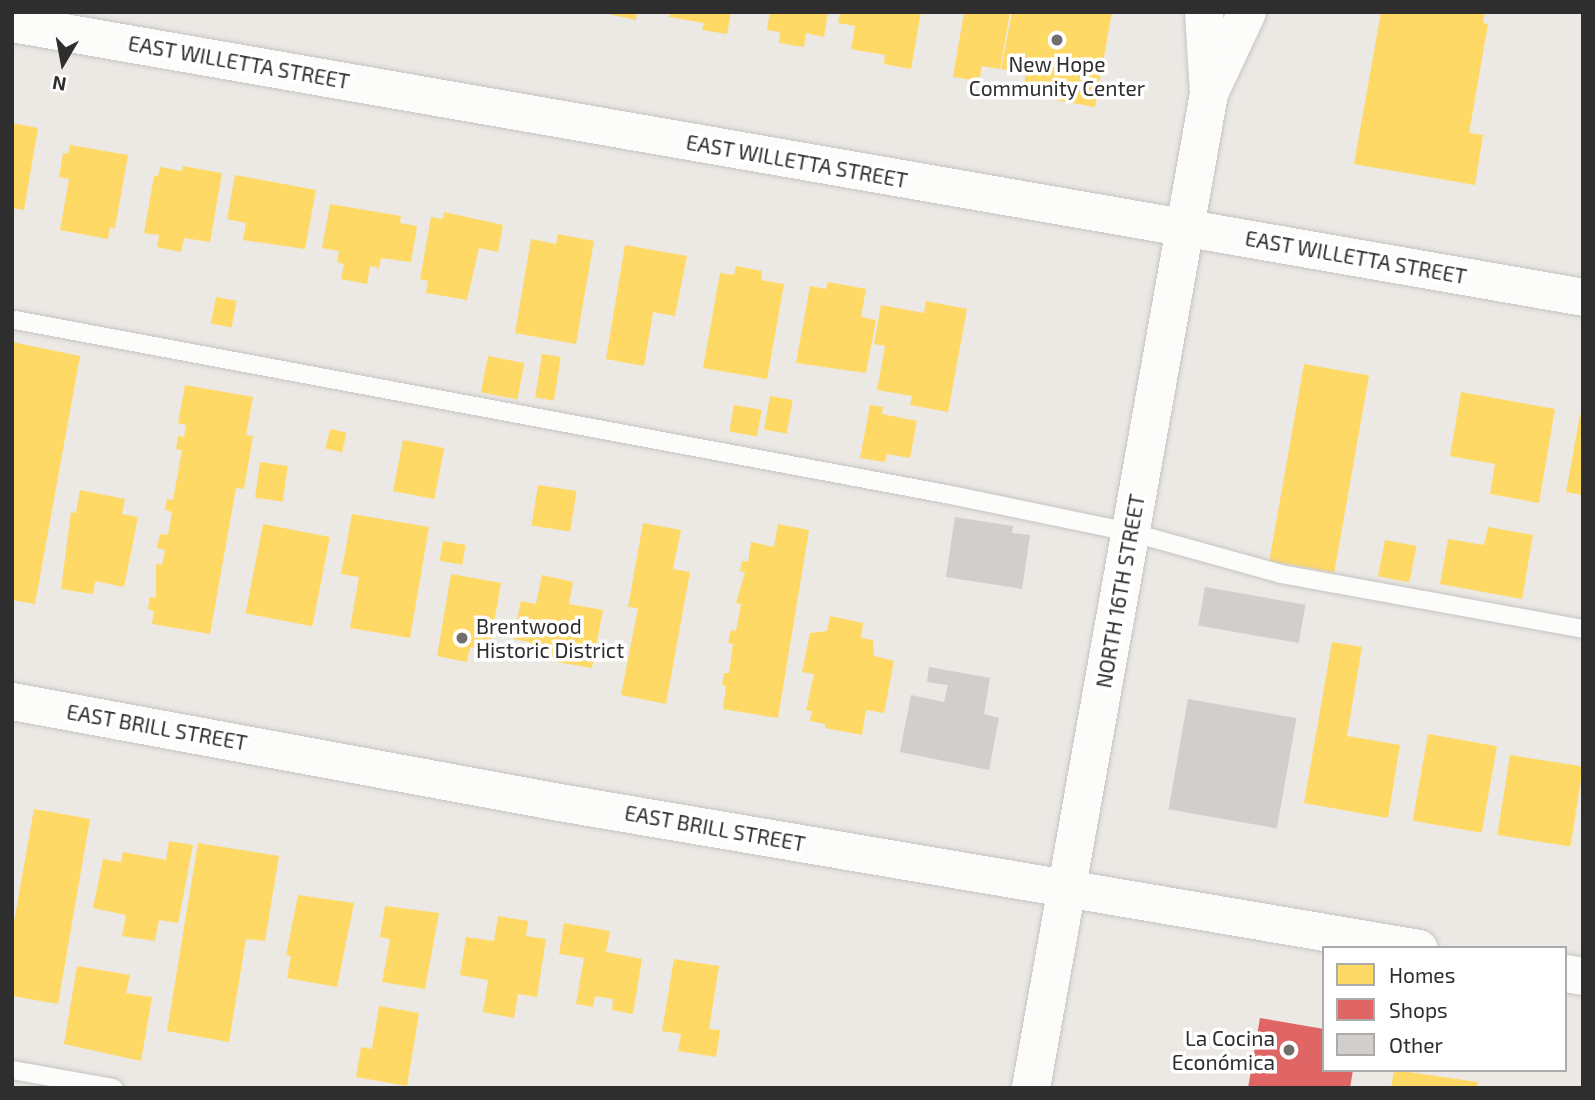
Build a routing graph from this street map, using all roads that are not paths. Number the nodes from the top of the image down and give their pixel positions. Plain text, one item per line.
1 (1205, 12) edge
2 (1247, 12) edge
3 (12, 23) edge
4 (1209, 94) junction
5 (1186, 228) junction
6 (1583, 297) edge
7 (15, 320) dead end
8 (1130, 533) junction
9 (1583, 629) edge
10 (12, 701) edge
11 (1067, 887) junction
12 (1407, 946) edge
13 (12, 1070) edge
14 (113, 1088) edge
15 (1031, 1088) edge

1 - 4 main road, NORTH 16TH STREET
2 - 4 main road, NORTH 16TH STREET
3 - 5 street, EAST WILLETTA STREET
4 - 5 main road, NORTH 16TH STREET
5 - 6 street, EAST WILLETTA STREET
5 - 8 main road, NORTH 16TH STREET
7 - 8 lane
8 - 9 lane
8 - 11 main road, NORTH 16TH STREET
10 - 11 street, EAST BRILL STREET
11 - 12 street, EAST BRILL STREET
11 - 15 main road, NORTH 16TH STREET
13 - 14 lane

